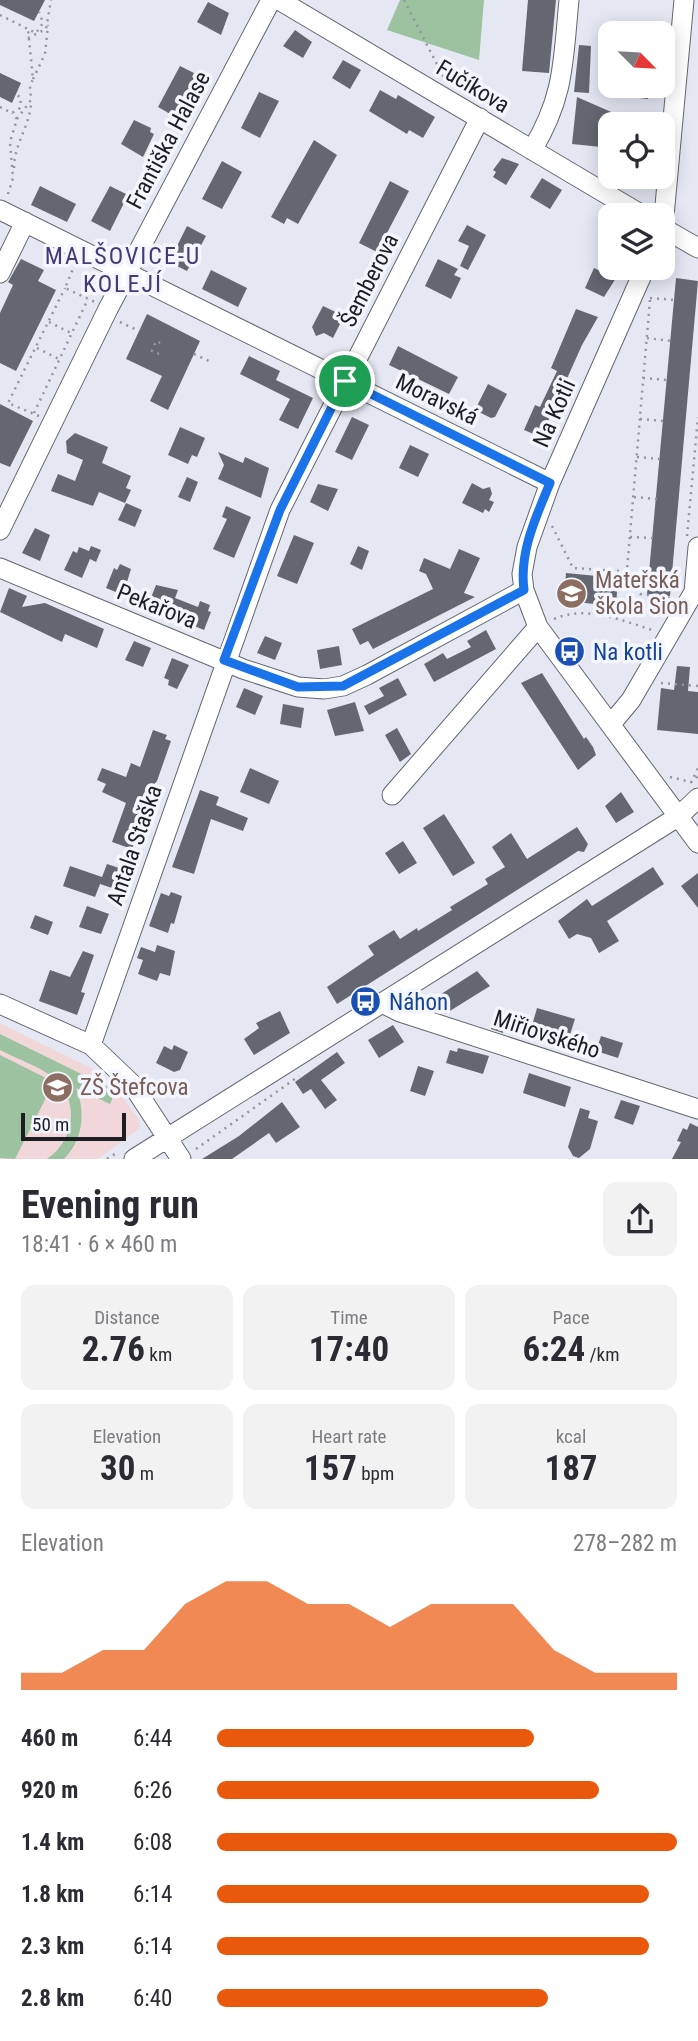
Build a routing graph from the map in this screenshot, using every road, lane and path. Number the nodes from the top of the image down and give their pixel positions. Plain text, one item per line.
1 (51, 0) edge
2 (271, 0) edge
3 (279, 0) edge
4 (404, 0) edge
5 (569, 0) edge
6 (684, 0) edge
7 (49, 14) junction
8 (0, 15) edge
9 (48, 25) junction
10 (28, 29) junction
11 (28, 38) junction
12 (33, 79) junction
13 (444, 81) dead end
14 (16, 94) dead end
15 (31, 94) junction
16 (21, 98) junction
17 (32, 100) junction
18 (0, 107) edge
19 (12, 113) junction
20 (480, 118) junction
21 (17, 119) junction
22 (532, 149) junction
23 (13, 178) junction
24 (622, 203) edge
25 (665, 203) edge
26 (1, 210) edge
27 (25, 222) junction
28 (675, 235) edge
29 (698, 248) edge
30 (66, 257) dead end
31 (127, 272) junction
32 (0, 273) edge
33 (649, 280) edge
34 (65, 288) junction
35 (654, 288) dead end
36 (650, 298) junction
37 (88, 299) junction
38 (675, 300) dead end
39 (108, 309) junction
40 (48, 322) junction
41 (71, 333) junction
42 (647, 338) junction
43 (671, 341) dead end
44 (163, 344) dead end
45 (36, 348) junction
46 (159, 354) dead end
47 (194, 354) dead end
48 (59, 359) junction
49 (209, 361) dead end
50 (643, 378) junction
51 (667, 380) dead end
52 (345, 381) junction
53 (33, 414) junction
54 (698, 417) edge
55 (640, 419) junction
56 (664, 421) dead end
57 (52, 422) junction
58 (637, 457) junction
59 (660, 459) dead end
60 (550, 483) junction
61 (634, 497) junction
62 (657, 499) dead end
63 (547, 516) dead end
64 (0, 530) edge
65 (630, 537) junction
66 (653, 538) dead end
67 (692, 543) edge
68 (0, 568) edge
69 (627, 576) junction
70 (649, 579) dead end
71 (626, 581) junction
72 (524, 590) junction
73 (691, 592) edge
74 (612, 606) dead end
75 (611, 617) junction
76 (538, 626) junction
77 (669, 635) junction
78 (224, 660) junction
79 (654, 682) dead end
80 (698, 686) edge
81 (611, 724) junction
82 (698, 776) edge
83 (695, 790) edge
84 (392, 795) dead end
85 (679, 816) junction
86 (698, 844) edge
87 (382, 1003) junction
88 (0, 1004) edge
89 (91, 1045) junction
90 (304, 1072) dead end
91 (698, 1109) edge
92 (175, 1150) edge
93 (134, 1159) edge

1 - 7 path
2 - 31 street, Františka Halase
3 - 20 street, Fučíkova
4 - 13 path
5 - 22 street
6 - 25 street
7 - 9 path
7 - 10 path
8 - 10 path
9 - 11 path
9 - 12 path
10 - 11 path
11 - 12 path
12 - 15 path
14 - 16 path
15 - 16 path
15 - 17 path
16 - 19 path
17 - 21 path
17 - 23 path
18 - 19 path
19 - 21 path
20 - 22 street, Fučíkova
20 - 52 street, Šemberova
21 - 23 path
22 - 24 street, Fučíkova
23 - 26 path
26 - 27 street, Moravská
27 - 31 street, Moravská
27 - 32 street
28 - 29 street
30 - 34 path
31 - 39 street, Františka Halase
31 - 52 street, Moravská
33 - 60 street, Na Kotli
34 - 37 path
34 - 40 path
35 - 36 path
36 - 38 path
36 - 42 path
37 - 39 path
37 - 41 path
39 - 57 street, Františka Halase
40 - 41 path
40 - 45 path
41 - 48 path
42 - 43 path
42 - 50 path
44 - 46 path
45 - 48 path
45 - 53 path
47 - 49 path
48 - 53 path
50 - 51 path
50 - 55 path
52 - 60 street, Moravská
52 - 78 street, Šemberova
53 - 57 path
54 - 67 path
55 - 56 path
55 - 58 path
57 - 64 street, Františka Halase
58 - 59 path
58 - 61 path
60 - 72 street, Na Kotli
61 - 62 path
61 - 65 path
63 - 71 path
65 - 66 path
65 - 69 path
67 - 73 street
68 - 78 street, Pekařova
69 - 70 path
69 - 71 path
71 - 73 path
72 - 76 street, Na Kotli
72 - 78 street, Pekařova
73 - 77 street
74 - 75 path
75 - 76 path
75 - 77 path
76 - 81 street, Na Kotli
76 - 84 street
77 - 81 street
78 - 89 street, Antala Staška
79 - 80 path
81 - 85 street, Na Kotli
82 - 83 path
83 - 85 street
85 - 86 street, Na Kotli
85 - 87 street
87 - 91 street, Miřiovského
87 - 92 street
88 - 89 street
89 - 92 street
90 - 92 path
92 - 93 street

